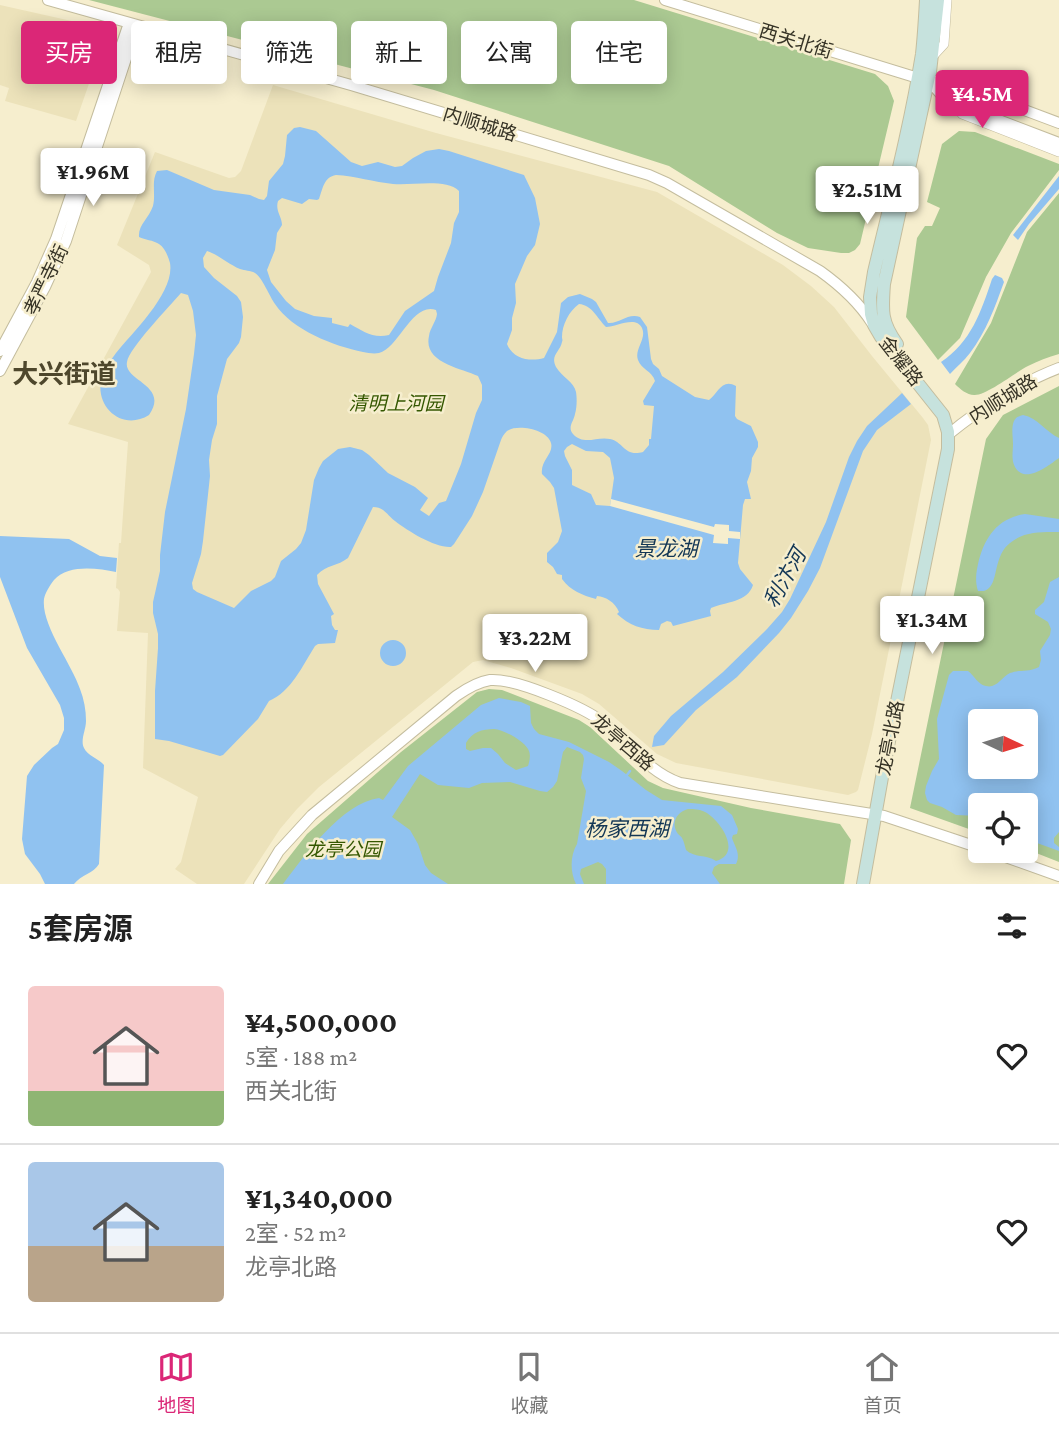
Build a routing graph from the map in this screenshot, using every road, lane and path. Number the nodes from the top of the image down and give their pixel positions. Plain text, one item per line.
1 (48, 0) edge
2 (664, 0) edge
3 (926, 0) edge
4 (938, 0) edge
5 (947, 0) edge
6 (131, 23) edge
7 (131, 30) edge
8 (131, 30) edge
9 (227, 50) edge
10 (932, 57) junction
11 (923, 80) junction
12 (955, 103) junction
13 (1059, 123) edge
14 (1059, 143) edge
15 (1059, 152) edge
16 (874, 325) junction
17 (0, 351) edge
18 (1059, 368) edge
19 (0, 371) edge
20 (951, 430) junction
21 (880, 816) junction
22 (968, 844) edge
23 (1022, 863) edge
24 (1059, 876) edge
25 (259, 884) edge
26 (863, 884) edge
27 (872, 884) edge

1 - 6 street, 内顺城路
2 - 11 street, 西关北街
3 - 11 main road, 金耀路
4 - 10 main road, 金耀路
5 - 10 street
7 - 17 street, 孝严寺街
8 - 19 street, 孝严寺街
9 - 16 street, 内顺城路
10 - 11 main road, 金耀路
11 - 12 street, 西关北街
11 - 13 street, 西关北街
11 - 16 main road, 金耀路
11 - 20 main road, 金耀路
12 - 14 street, 西关北街
12 - 15 street
16 - 20 main road, 金耀路
18 - 20 street, 内顺城路
20 - 21 main road, 龙亭北路
21 - 22 street, 龙亭西路
21 - 25 street, 龙亭西路
21 - 26 main road, 龙亭北路
21 - 27 main road, 龙亭北路
23 - 24 street

